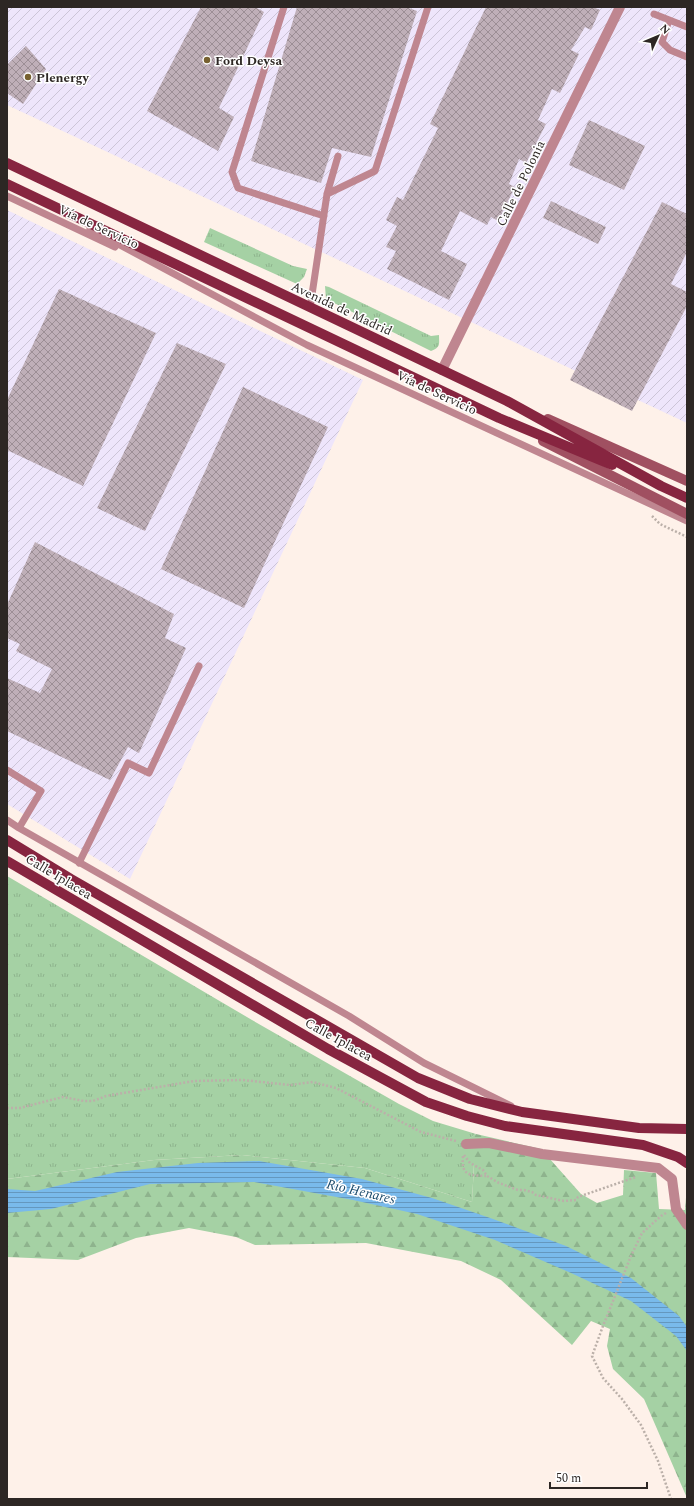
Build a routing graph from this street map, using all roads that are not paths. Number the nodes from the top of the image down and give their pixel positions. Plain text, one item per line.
1 (284, 7) edge
2 (428, 7) edge
3 (620, 7) edge
4 (654, 14) dead end
5 (669, 20) junction
6 (687, 27) edge
7 (687, 57) edge
8 (338, 156) dead end
9 (7, 163) edge
10 (7, 184) edge
11 (327, 194) junction
12 (29, 195) junction
13 (7, 196) edge
14 (324, 216) junction
15 (181, 278) junction
16 (310, 308) junction
17 (442, 370) junction
18 (507, 401) junction
19 (499, 418) junction
20 (687, 481) edge
21 (661, 486) junction
22 (687, 498) edge
23 (687, 514) edge
24 (687, 521) edge
25 (200, 666) dead end
26 (7, 770) edge
27 (7, 820) edge
28 (19, 828) junction
29 (7, 840) edge
30 (7, 861) edge
31 (80, 863) junction
32 (522, 1112) junction
33 (687, 1129) edge
34 (461, 1144) road end
35 (687, 1163) edge
36 (687, 1225) edge

1 - 14 lane
2 - 11 lane
3 - 17 street, Calle de Polonia
4 - 5 lane
5 - 6 lane
5 - 7 lane
8 - 11 lane
9 - 16 main road, Avenida de Madrid
10 - 12 main road, Avenida de Madrid
11 - 14 lane
12 - 15 lane, Vía de Servicio
12 - 19 main road, Avenida de Madrid
13 - 15 lane, Vía de Servicio
14 - 16 lane
15 - 24 lane, Vía de Servicio
16 - 17 main road, Avenida de Madrid
17 - 18 main road, Avenida de Madrid
18 - 20 street
18 - 21 main road, Avenida de Madrid
19 - 21 main road, Avenida de Madrid
19 - 23 street
21 - 22 main road, Avenida de Madrid
25 - 31 lane
26 - 28 lane
27 - 28 lane
28 - 31 lane
29 - 32 main road, Calle Iplacea
30 - 35 main road, Calle Iplacea
31 - 32 lane
32 - 33 main road, Calle Iplacea
34 - 36 street

